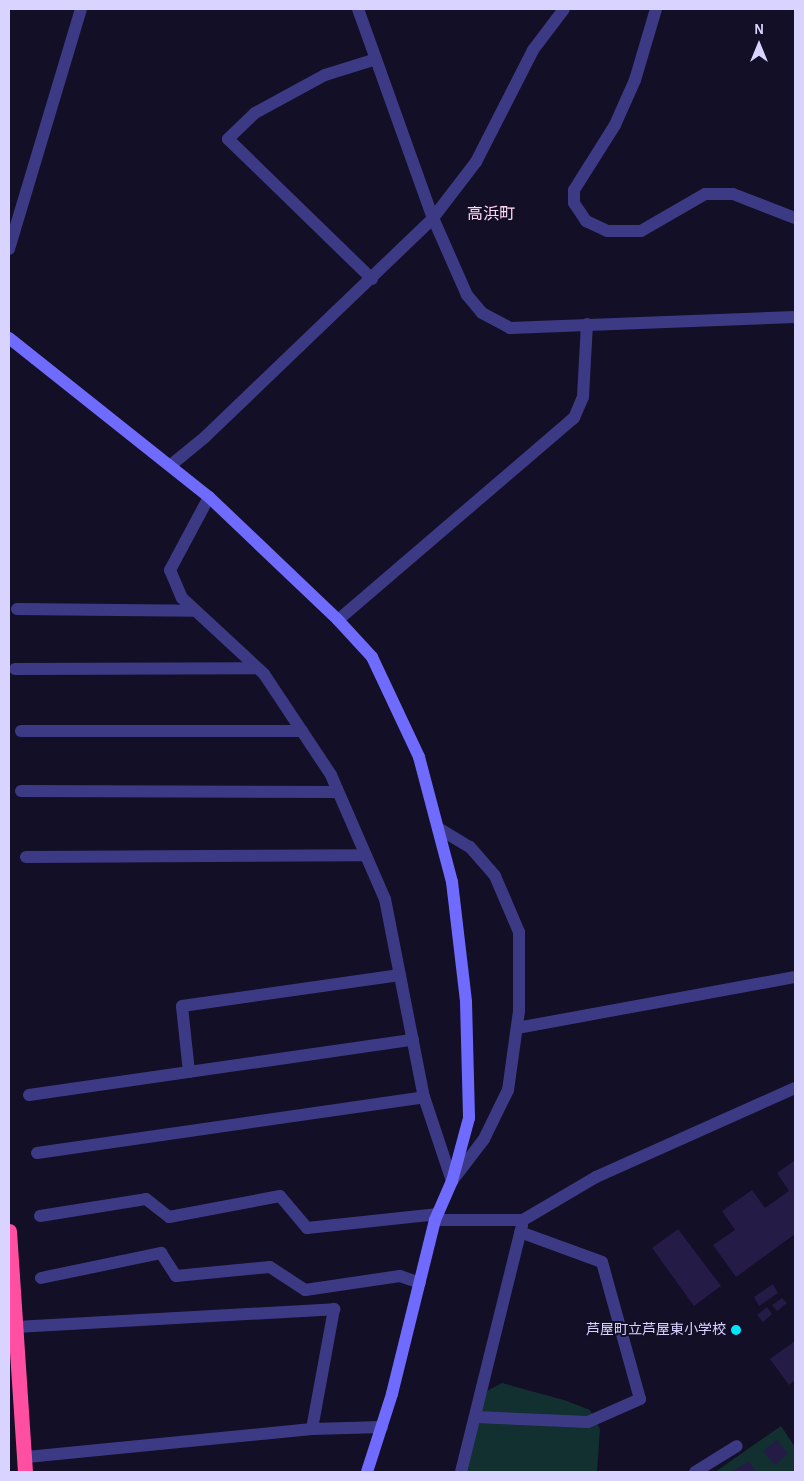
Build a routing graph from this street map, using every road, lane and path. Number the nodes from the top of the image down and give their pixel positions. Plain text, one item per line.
1 (80, 9) edge
2 (358, 9) edge
3 (564, 9) edge
4 (656, 9) edge
5 (376, 59) junction
6 (433, 218) junction
7 (795, 218) edge
8 (9, 249) edge
9 (372, 279) junction
10 (795, 317) edge
11 (587, 324) junction
12 (9, 338) edge
13 (171, 465) junction
14 (209, 497) junction
15 (17, 609) dead end
16 (195, 610) junction
17 (338, 620) junction
18 (257, 668) junction
19 (15, 669) dead end
20 (302, 731) junction
21 (21, 732) dead end
22 (21, 791) dead end
23 (338, 792) junction
24 (438, 828) junction
25 (366, 855) junction
26 (26, 857) dead end
27 (400, 975) junction
28 (795, 977) edge
29 (517, 1028) junction
30 (413, 1040) junction
31 (189, 1072) junction
32 (795, 1088) edge
33 (29, 1095) dead end
34 (424, 1097) junction
35 (36, 1153) dead end
36 (452, 1181) junction
37 (40, 1216) dead end
38 (437, 1217) junction
39 (522, 1226) junction
40 (9, 1231) edge
41 (41, 1278) dead end
42 (420, 1283) junction
43 (16, 1326) junction
44 (476, 1417) junction
45 (382, 1427) junction
46 (312, 1429) junction
47 (737, 1446) dead end
48 (24, 1465) edge
49 (367, 1472) edge
50 (461, 1472) edge
51 (695, 1472) edge

1 - 8 street
2 - 5 street
3 - 6 street
4 - 7 street
5 - 6 street
5 - 9 street
6 - 9 street
6 - 11 street
9 - 13 street
10 - 11 street
11 - 17 street
12 - 13 street
13 - 14 street
14 - 16 street
14 - 17 street
15 - 16 street
16 - 18 street
17 - 24 street
18 - 19 street
18 - 20 street
20 - 21 street
20 - 23 street
22 - 23 street
23 - 25 street
24 - 29 street
24 - 36 street
25 - 26 street
25 - 27 street
27 - 30 street
27 - 31 street
28 - 29 street
29 - 36 street
30 - 31 street
30 - 34 street
31 - 33 street
32 - 39 street
34 - 35 street
34 - 36 street
36 - 38 street
37 - 38 street
38 - 39 street
38 - 42 street
39 - 44 street
39 - 44 street
40 - 43 highway
41 - 42 street
42 - 45 street
43 - 46 street
43 - 48 highway
44 - 50 street
45 - 46 street
45 - 49 street
46 - 48 street
47 - 51 street

